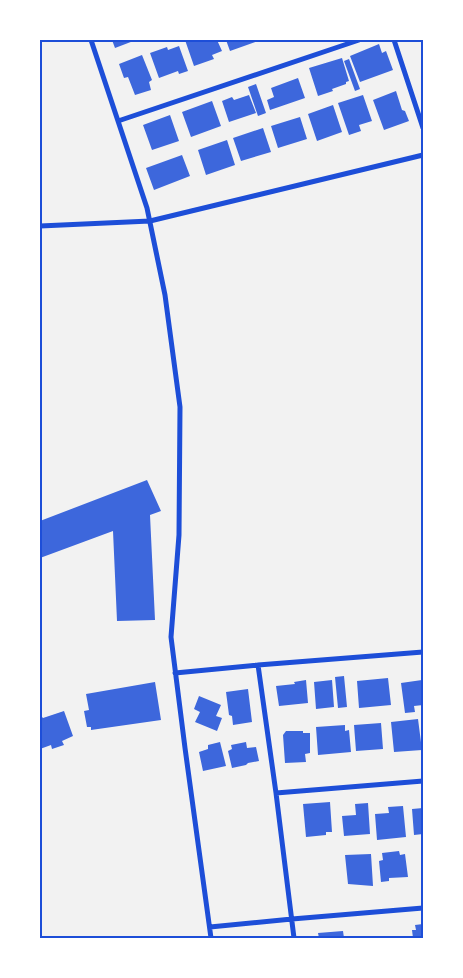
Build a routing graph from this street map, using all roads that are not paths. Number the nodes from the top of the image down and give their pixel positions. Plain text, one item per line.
1 (91, 40) edge
2 (359, 40) edge
3 (394, 40) edge
4 (118, 121) junction
5 (423, 128) edge
6 (423, 155) edge
7 (150, 221) junction
8 (40, 226) edge
9 (423, 652) edge
10 (258, 665) junction
11 (175, 674) junction
12 (423, 781) edge
13 (276, 793) junction
14 (423, 908) edge
15 (292, 919) junction
16 (210, 927) junction
17 (211, 938) edge
18 (294, 938) edge

1 - 4 street
2 - 4 street
3 - 5 street
4 - 7 street
6 - 7 street
7 - 8 street
7 - 11 street
9 - 10 street
10 - 11 street
10 - 13 street
11 - 16 street
12 - 13 street
13 - 15 street
14 - 15 street
15 - 16 street
15 - 18 street
16 - 17 street

